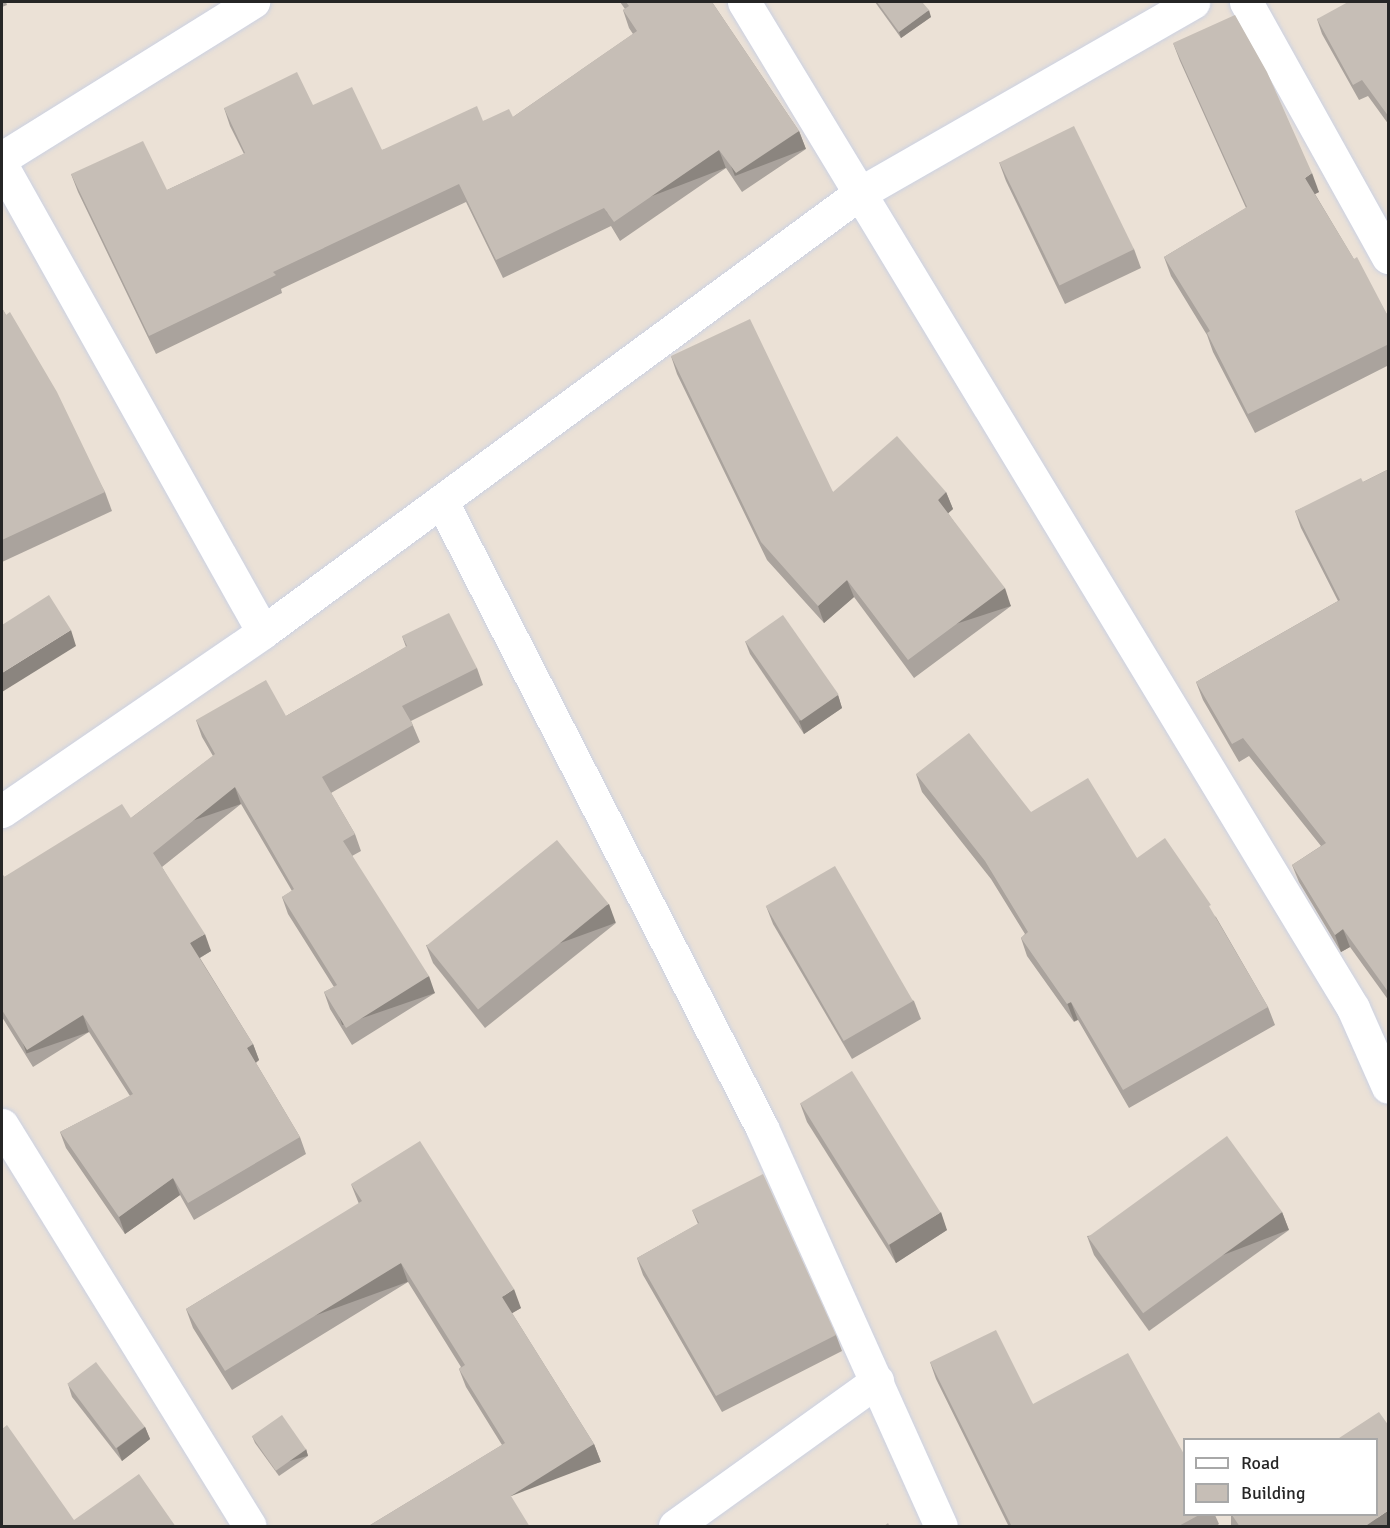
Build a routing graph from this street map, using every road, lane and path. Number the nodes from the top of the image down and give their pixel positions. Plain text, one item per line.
1 (253, 2) edge
2 (744, 2) edge
3 (1194, 2) edge
4 (1246, 2) edge
5 (2, 158) edge
6 (2, 166) edge
7 (860, 193) junction
8 (1389, 257) edge
9 (442, 502) junction
10 (263, 632) junction
11 (2, 811) edge
12 (1389, 1087) edge
13 (2, 1125) edge
14 (877, 1381) junction
15 (250, 1527) edge
16 (675, 1527) edge
17 (941, 1527) edge

1 - 5 street
2 - 7 street
3 - 7 street
4 - 8 street
6 - 10 street
7 - 9 street
7 - 12 street
9 - 10 street
9 - 14 street
10 - 11 street
13 - 15 street
14 - 16 street
14 - 17 street

